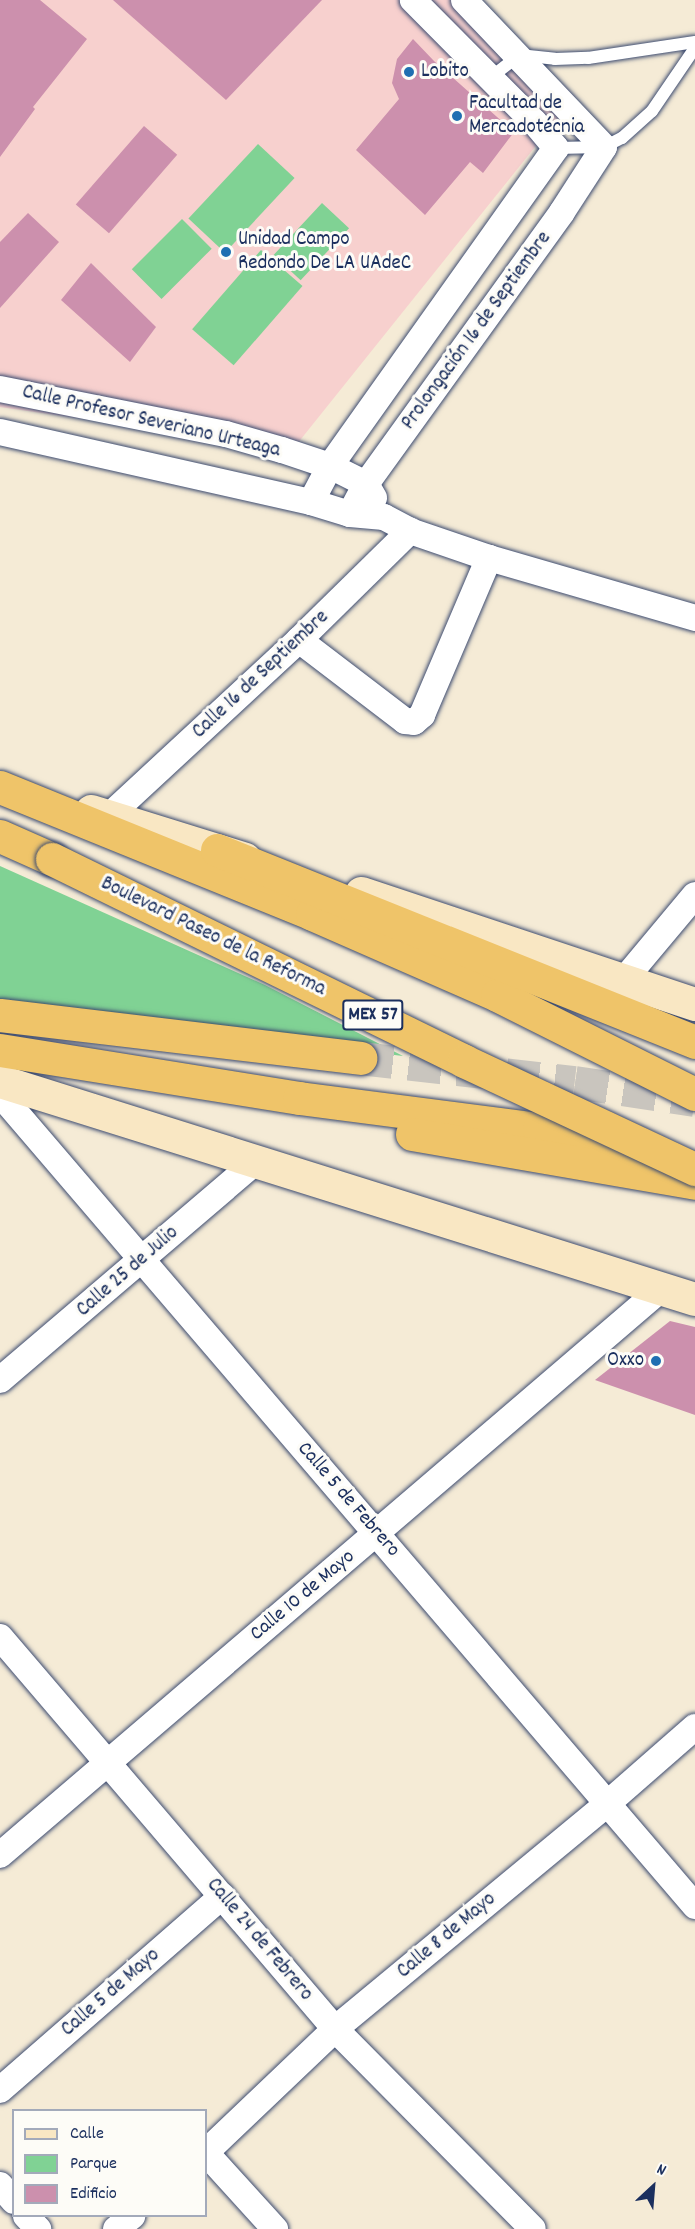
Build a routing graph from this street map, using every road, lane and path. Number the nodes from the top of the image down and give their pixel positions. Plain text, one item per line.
1 (412, 0) edge
2 (464, 0) edge
3 (695, 42) edge
4 (695, 48) edge
5 (519, 55) junction
6 (490, 78) junction
7 (604, 147) junction
8 (556, 148) junction
9 (0, 389) edge
10 (0, 432) edge
11 (330, 466) junction
12 (366, 484) junction
13 (311, 502) junction
14 (350, 514) junction
15 (384, 517) junction
16 (410, 531) junction
17 (489, 558) junction
18 (695, 618) edge
19 (299, 640) junction
20 (0, 786) edge
21 (109, 816) junction
22 (0, 836) edge
23 (217, 850) junction
24 (695, 896) edge
25 (623, 981) junction
26 (695, 1004) edge
27 (0, 1015) edge
28 (695, 1042) edge
29 (0, 1050) edge
30 (360, 1058) tunnel mouth
31 (0, 1081) edge
32 (0, 1094) edge
33 (695, 1094) edge
34 (299, 1098) junction
35 (695, 1157) edge
36 (255, 1162) junction
37 (695, 1169) edge
38 (695, 1183) edge
39 (141, 1261) junction
40 (662, 1290) junction
41 (695, 1299) edge
42 (0, 1380) edge
43 (377, 1533) junction
44 (0, 1637) edge
45 (695, 1727) edge
46 (108, 1763) junction
47 (608, 1804) junction
48 (0, 1855) edge
49 (222, 1896) junction
50 (695, 1906) edge
51 (335, 2029) junction
52 (0, 2090) edge
53 (207, 2151) edge
54 (207, 2153) edge
55 (0, 2185) edge
56 (12, 2199) edge
57 (27, 2217) edge
58 (131, 2217) edge
59 (38, 2229) edge
60 (116, 2229) edge
61 (275, 2229) edge
62 (533, 2229) edge

1 - 6 street
2 - 5 street
3 - 5 lane
4 - 7 lane
5 - 6 lane
5 - 7 street
6 - 8 street
7 - 8 lane
7 - 12 street, Prolongación 16 de Septiembre
8 - 11 street, Prolongación 16 de Septiembre
9 - 11 street, Calle Profesor Severiano Urteaga
10 - 13 street, Calle Profesor Severiano Urteaga
11 - 12 street, Calle Profesor Severiano Urteaga
11 - 13 street, Prolongación 16 de Septiembre
12 - 14 street, Prolongación 16 de Septiembre
12 - 15 street
13 - 14 street, Calle Profesor Severiano Urteaga
14 - 15 street, Calle Profesor Severiano Urteaga
15 - 16 street, Calle Profesor Severiano Urteaga
16 - 17 street, Calle Profesor Severiano Urteaga
16 - 19 street, Calle 16 de Septiembre
17 - 18 street, Calle Profesor Severiano Urteaga
17 - 19 street
19 - 21 street, Calle 16 de Septiembre
20 - 21 main road
20 - 33 highway
21 - 23 main road
22 - 37 highway, Boulevard Paseo de la Reforma / MEX 57, bridge
23 - 25 main road
23 - 28 highway
24 - 25 street
25 - 26 main road
27 - 30 highway
29 - 34 highway
31 - 36 main road
32 - 39 street, Calle 5 de Febrero
34 - 35 highway, bridge
34 - 38 highway
36 - 39 street, Calle 25 de Julio
36 - 40 main road
39 - 42 street, Calle 25 de Julio
39 - 43 street, Calle 5 de Febrero
40 - 41 main road
40 - 43 street, Calle 10 de Mayo
43 - 46 street, Calle 10 de Mayo
43 - 47 street, Calle 5 de Febrero
44 - 46 street, Calle 24 de Febrero
45 - 47 street, Calle 8 de Mayo
46 - 48 street, Calle 10 de Mayo
46 - 49 street, Calle 24 de Febrero
47 - 50 street, Calle 5 de Febrero
47 - 51 street, Calle 8 de Mayo
49 - 51 street, Calle 24 de Febrero
49 - 52 street, Calle 5 de Mayo
51 - 53 street, Calle 8 de Mayo
51 - 62 street, Calle 24 de Febrero
54 - 61 street
55 - 56 street
57 - 59 street
58 - 60 street

